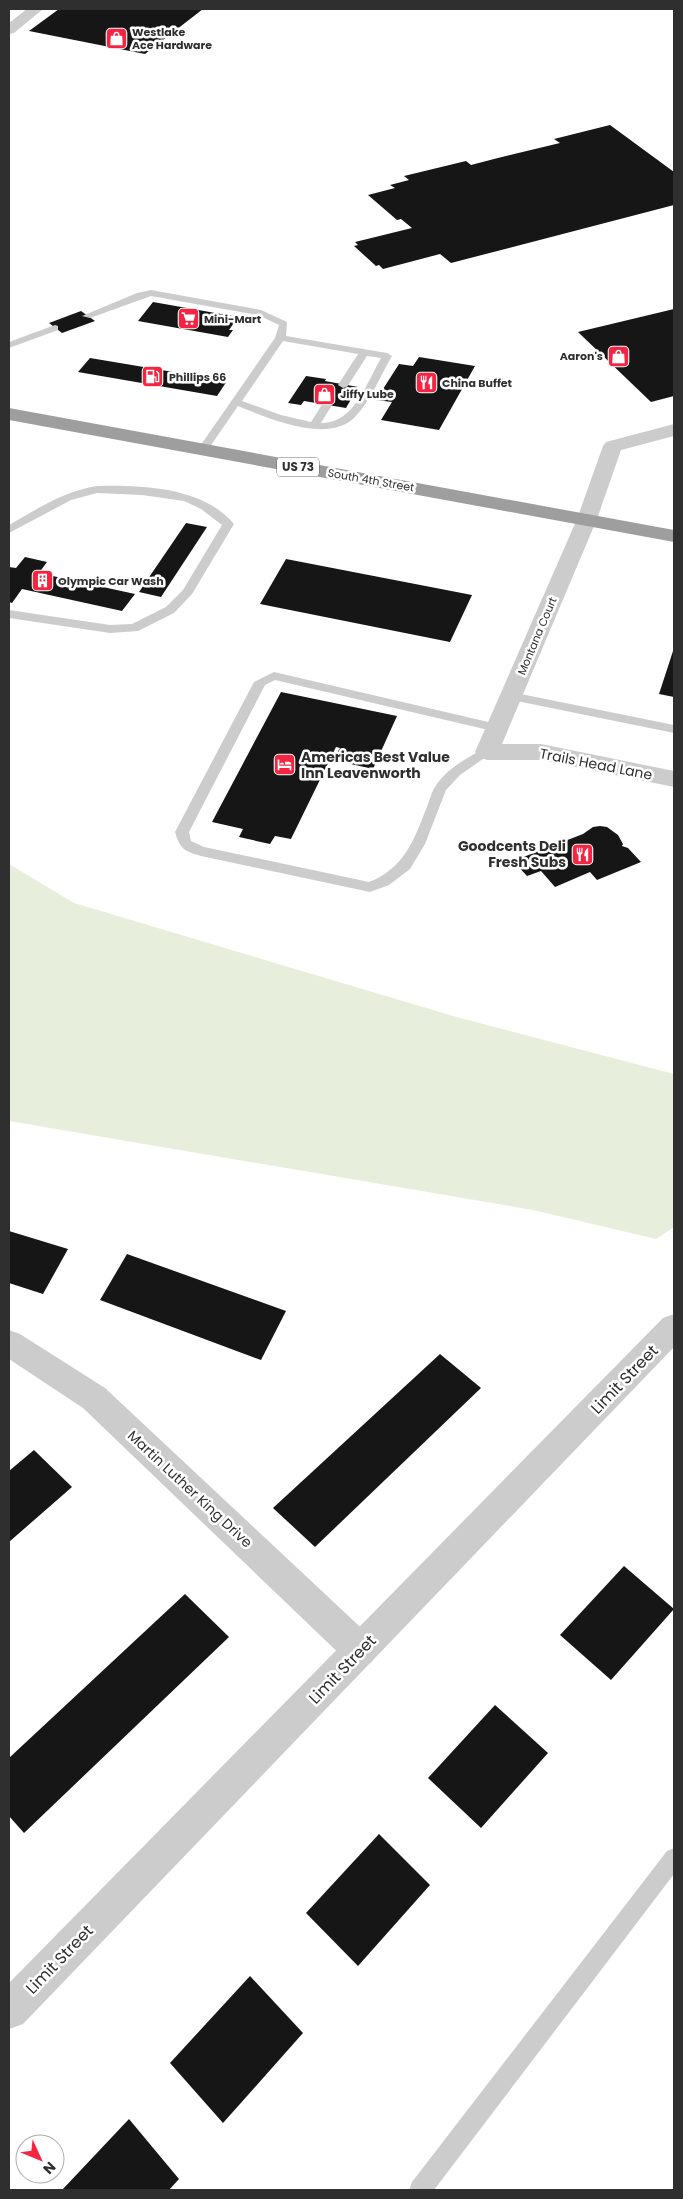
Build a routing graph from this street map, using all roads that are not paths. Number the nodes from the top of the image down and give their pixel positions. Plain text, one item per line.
1 (36, 9) edge
2 (9, 30) edge
3 (87, 316) dead end
4 (55, 328) dead end
5 (280, 338) junction
6 (9, 345) edge
7 (364, 352) junction
8 (343, 384) dead end
9 (236, 402) junction
10 (327, 405) dead end
11 (9, 414) edge
12 (314, 425) junction
13 (674, 430) edge
14 (203, 450) junction
15 (587, 519) junction
16 (9, 530) edge
17 (674, 536) edge
18 (9, 614) edge
19 (511, 696) junction
20 (498, 728) junction
21 (674, 729) edge
22 (487, 752) junction
23 (674, 779) edge
24 (674, 1328) edge
25 (9, 1342) edge
26 (360, 1650) junction
27 (674, 1858) edge
28 (9, 2010) edge
29 (420, 2190) edge

1 - 2 street
3 - 5 lane
4 - 6 lane
5 - 7 lane
5 - 9 lane
7 - 8 lane
7 - 12 lane
9 - 12 lane
9 - 14 lane
10 - 12 lane
11 - 14 highway, South 4th Street / US 73
13 - 15 street, Montana Court
14 - 15 highway, South 4th Street / US 73
15 - 17 highway, South 4th Street / US 73
15 - 19 street, Montana Court
16 - 18 lane
19 - 20 street, Montana Court
19 - 21 lane
20 - 22 street, Montana Court
20 - 22 lane
22 - 23 street, Trails Head Lane
24 - 26 street, Limit Street
25 - 26 street, Martin Luther King Drive
26 - 28 street, Limit Street
27 - 29 lane

